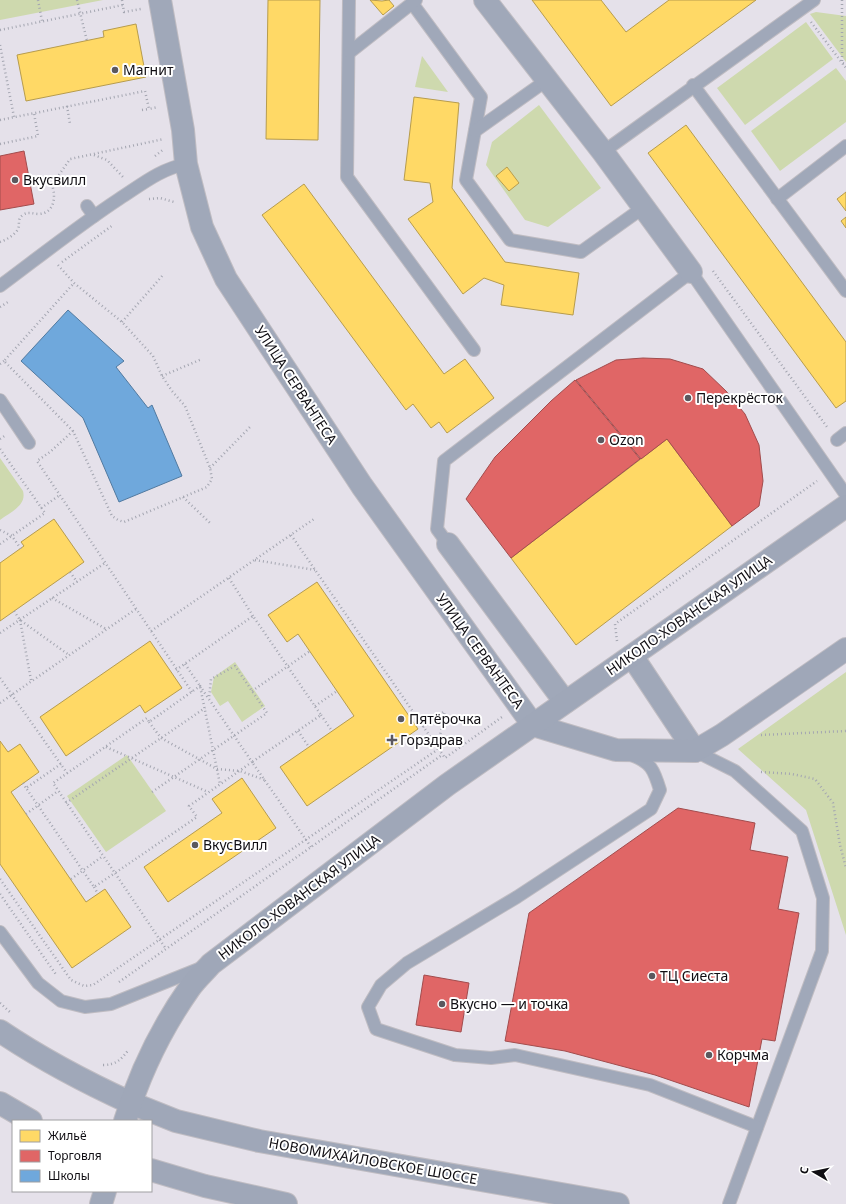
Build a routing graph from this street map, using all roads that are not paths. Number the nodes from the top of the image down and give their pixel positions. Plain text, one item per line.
1 (350, 0) edge
2 (485, 0) edge
3 (814, 0) edge
4 (414, 2) edge
5 (152, 4) edge
6 (350, 52) junction
7 (547, 80) junction
8 (694, 86) junction
9 (475, 132) junction
10 (846, 146) edge
11 (603, 152) junction
12 (186, 164) junction
13 (777, 199) junction
14 (644, 207) junction
15 (701, 270) junction
16 (0, 286) edge
17 (846, 291) edge
18 (474, 350) dead end
19 (0, 400) edge
20 (29, 443) dead end
21 (845, 498) edge
22 (448, 544) joint
23 (846, 649) edge
24 (632, 656) junction
25 (565, 702) junction
26 (533, 725) junction
27 (616, 750) junction
28 (695, 751) junction
29 (0, 932) edge
30 (211, 964) junction
31 (0, 1031) edge
32 (0, 1103) edge
33 (128, 1112) edge
34 (30, 1120) edge
35 (757, 1127) junction
36 (152, 1170) edge
37 (105, 1192) edge
38 (101, 1204) edge
39 (286, 1204) edge
40 (618, 1204) edge
41 (728, 1204) edge

1 - 6 lane
2 - 7 street
3 - 8 lane
4 - 6 lane
4 - 9 lane
5 - 12 street, УЛИЦА СЕРВАНТЕСА
6 - 18 lane
7 - 9 lane
7 - 11 street
8 - 11 lane
8 - 13 lane
9 - 14 lane
10 - 13 lane
11 - 14 street
12 - 16 lane
12 - 26 street, УЛИЦА СЕРВАНТЕСА
13 - 17 lane
14 - 15 street
15 - 21 lane
15 - 22 lane
19 - 20 lane
21 - 24 street, НИКОЛО-ХОВАНСКАЯ УЛИЦА
22 - 25 street
23 - 28 street
24 - 25 street, НИКОЛО-ХОВАНСКАЯ УЛИЦА
24 - 28 street
25 - 26 street, НИКОЛО-ХОВАНСКАЯ УЛИЦА
26 - 27 street
26 - 30 street, НИКОЛО-ХОВАНСКАЯ УЛИЦА
27 - 28 street
27 - 35 lane
28 - 35 lane
29 - 30 lane
30 - 33 street, НИКОЛО-ХОВАНСКАЯ УЛИЦА
31 - 33 street
32 - 34 street
33 - 40 street, НОВОМИХАЙЛОВСКОЕ ШОССЕ
35 - 41 lane
36 - 39 street
37 - 38 street

